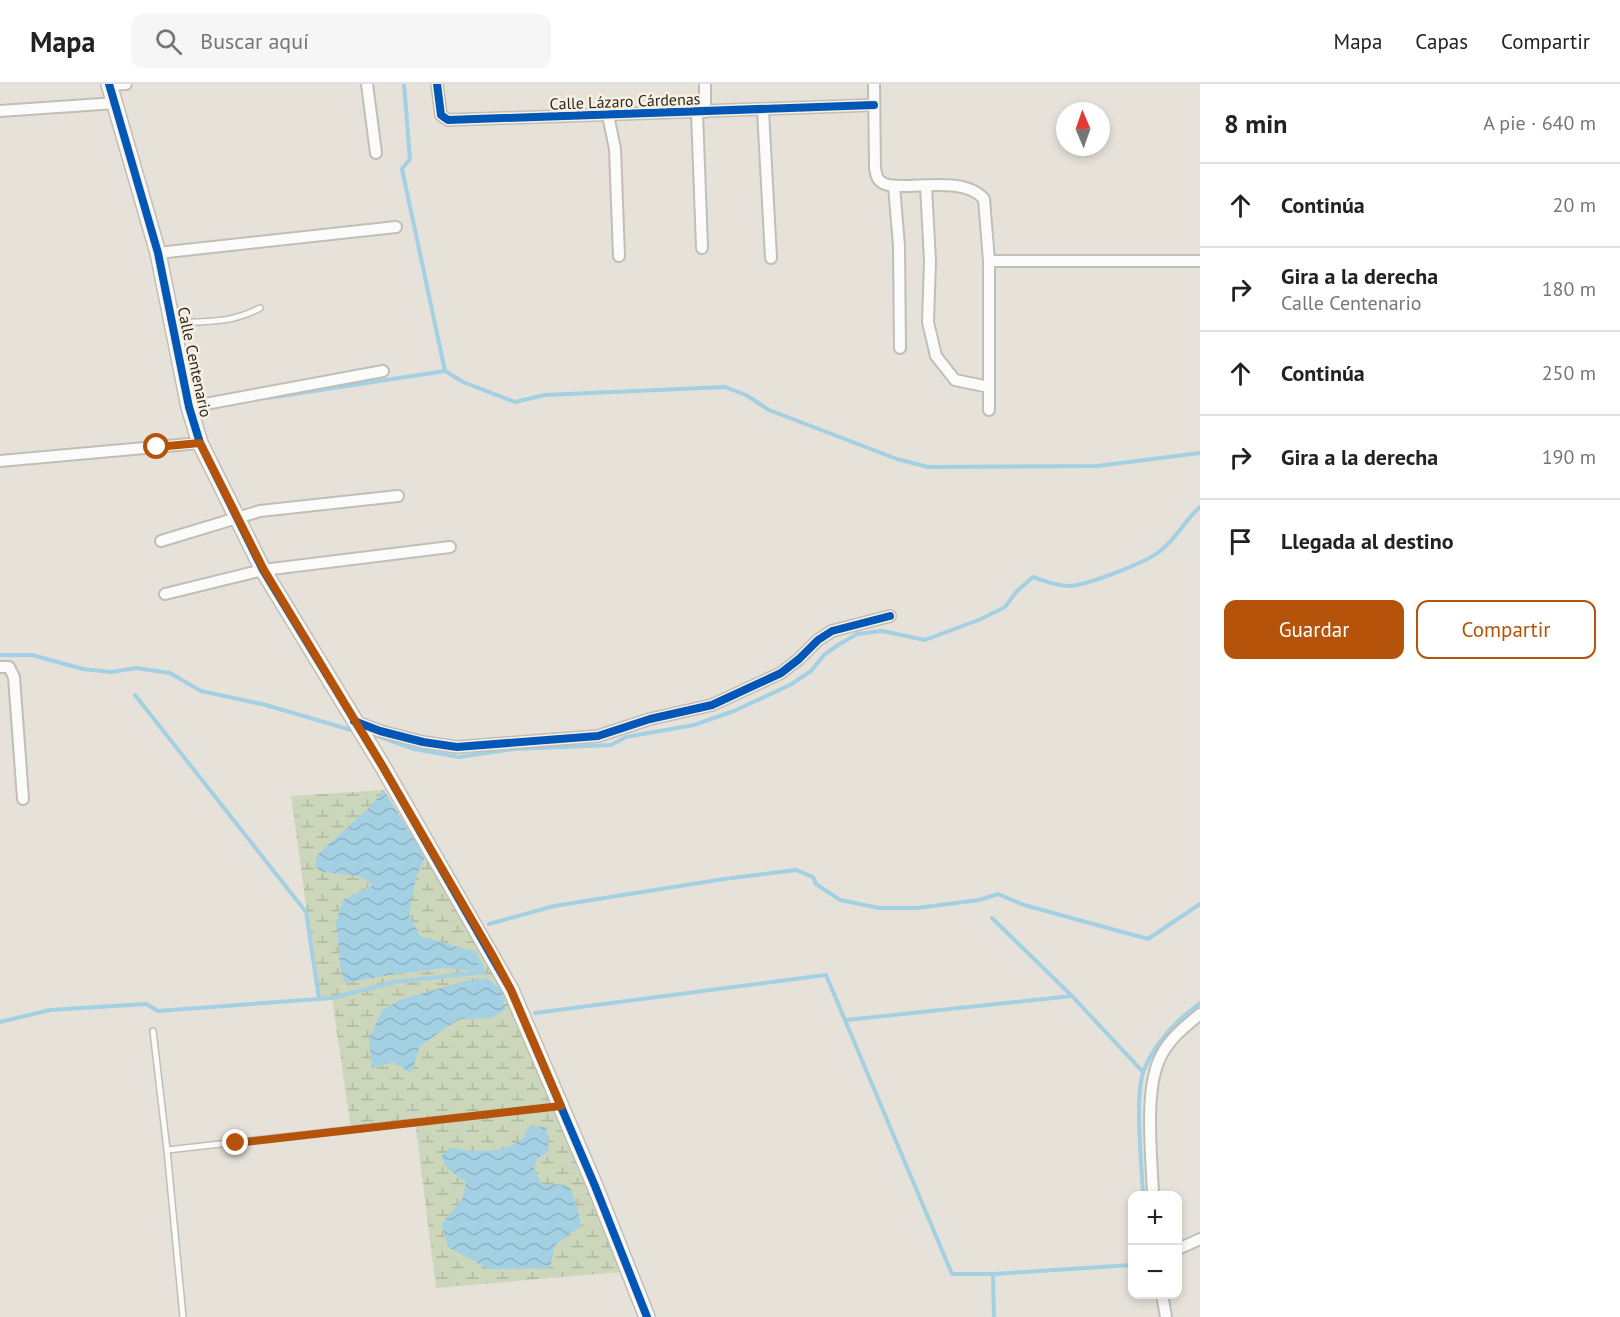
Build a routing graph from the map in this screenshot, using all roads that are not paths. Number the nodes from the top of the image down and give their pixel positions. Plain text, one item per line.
1 (126, 84) edge
2 (367, 84) edge
3 (437, 84) edge
4 (705, 84) edge
5 (874, 84) edge
6 (110, 85) edge
7 (116, 103) junction
8 (874, 105) junction
9 (763, 110) junction
10 (0, 111) edge
11 (701, 112) junction
12 (608, 115) junction
13 (376, 153) dead end
14 (894, 186) junction
15 (926, 186) junction
16 (396, 227) dead end
17 (702, 248) dead end
18 (158, 254) junction
19 (619, 256) dead end
20 (771, 258) dead end
21 (989, 261) junction
22 (1200, 261) edge
23 (260, 308) dead end
24 (172, 323) junction
25 (900, 348) dead end
26 (383, 371) dead end
27 (989, 387) junction
28 (189, 407) junction
29 (989, 410) dead end
30 (200, 443) junction
31 (0, 461) edge
32 (398, 496) dead end
33 (237, 518) junction
34 (160, 541) dead end
35 (450, 547) dead end
36 (264, 570) junction
37 (165, 594) dead end
38 (890, 616) dead end
39 (0, 667) edge
40 (354, 721) junction
41 (23, 799) dead end
42 (1200, 1014) edge
43 (153, 1030) dead end
44 (561, 1106) junction
45 (167, 1150) junction
46 (1154, 1191) edge
47 (1200, 1239) edge
48 (1182, 1247) edge
49 (1163, 1299) edge
50 (183, 1317) edge
51 (648, 1317) edge
52 (1166, 1317) edge

1 - 6 street
2 - 13 street
3 - 12 street, Calle Lázaro Cárdenas
4 - 11 street
5 - 8 street
6 - 7 street, Calle Centenario
7 - 10 street
7 - 18 street, Calle Centenario
8 - 9 street, Calle Lázaro Cárdenas
8 - 14 street
9 - 11 street, Calle Lázaro Cárdenas
9 - 20 street
11 - 12 street, Calle Lázaro Cárdenas
11 - 17 street
12 - 19 street
14 - 15 street
14 - 25 street
15 - 21 street
15 - 27 street
16 - 18 street
18 - 24 street, Calle Centenario
21 - 22 street
21 - 27 street
23 - 24 lane
24 - 28 street, Calle Centenario
26 - 28 street
27 - 29 street
28 - 30 street, Calle Centenario
30 - 31 street
30 - 33 street, Calle Centenario
32 - 33 street
33 - 34 street
33 - 36 street, Calle Centenario
35 - 36 street
36 - 37 street
36 - 40 street, Calle Centenario
38 - 40 street
39 - 41 street
40 - 44 street, Calle Centenario
42 - 46 street
43 - 45 lane
44 - 45 lane
44 - 51 street, Calle Centenario
45 - 50 lane
47 - 48 street
49 - 52 street

